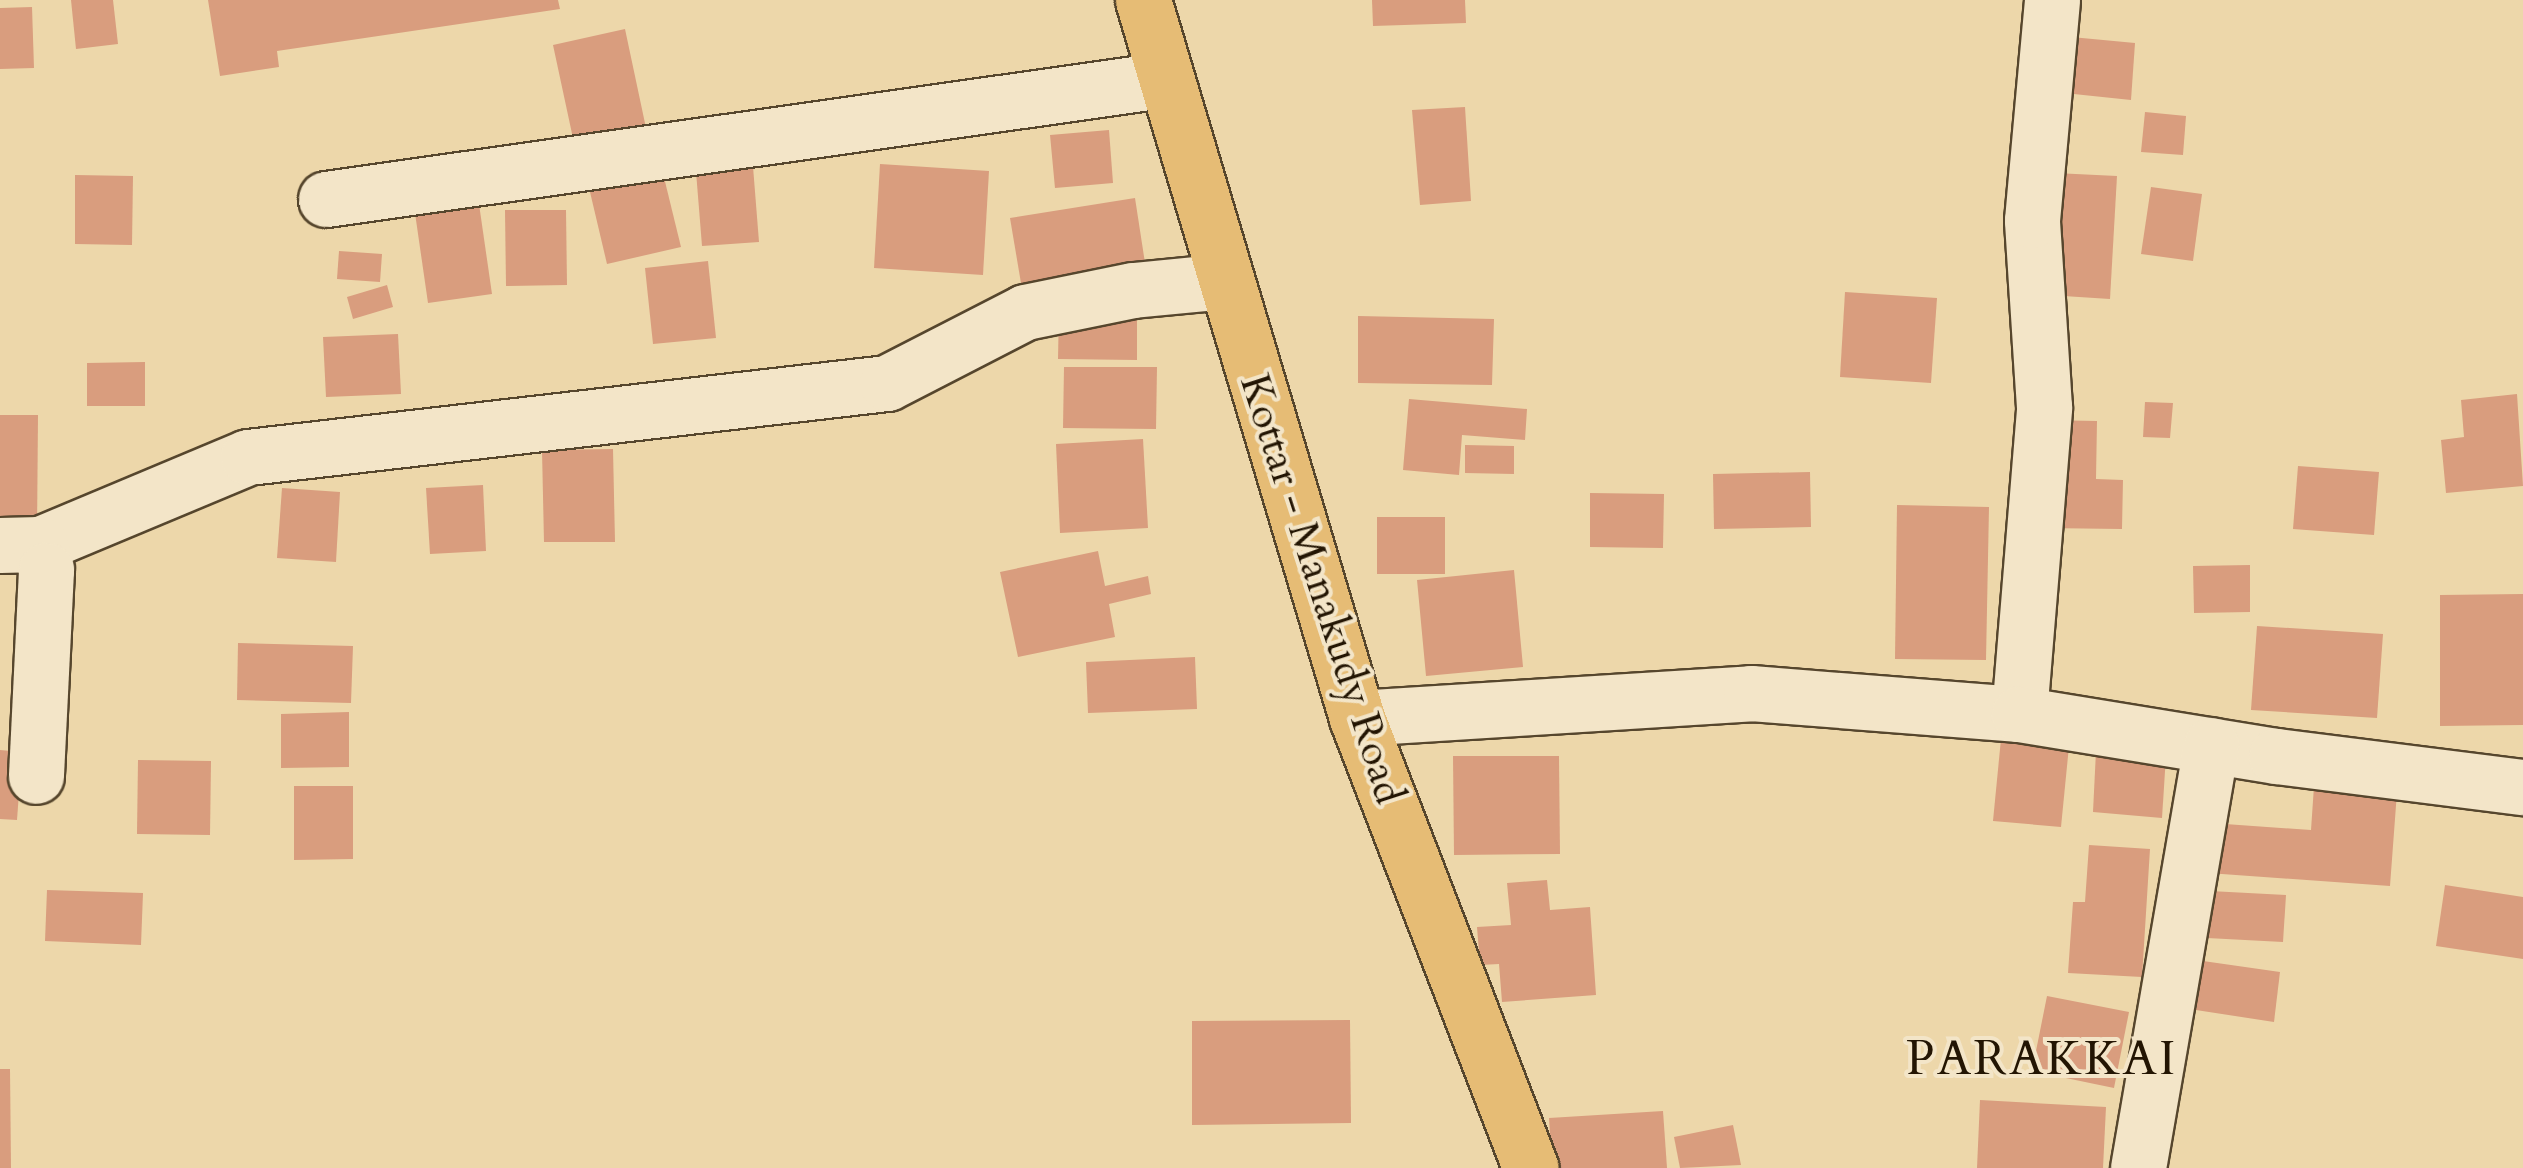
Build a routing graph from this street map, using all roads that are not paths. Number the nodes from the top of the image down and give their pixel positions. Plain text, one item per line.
1 (1143, 0) edge
2 (2052, 0) edge
3 (1162, 80) junction
4 (326, 200) dead end
5 (1226, 281) junction
6 (20, 544) edge
7 (2019, 714) junction
8 (1356, 718) junction
9 (2211, 745) junction
10 (36, 776) dead end
11 (2523, 787) edge
12 (1531, 1168) edge
13 (2138, 1168) edge

1 - 3 main road, Kottar - Manakudy Road
2 - 7 street
3 - 4 street
3 - 5 main road, Kottar - Manakudy Road
5 - 6 street
5 - 8 main road, Kottar - Manakudy Road
6 - 10 street
7 - 8 street
7 - 9 street
8 - 12 main road, Kottar - Manakudy Road
9 - 11 street
9 - 13 street

